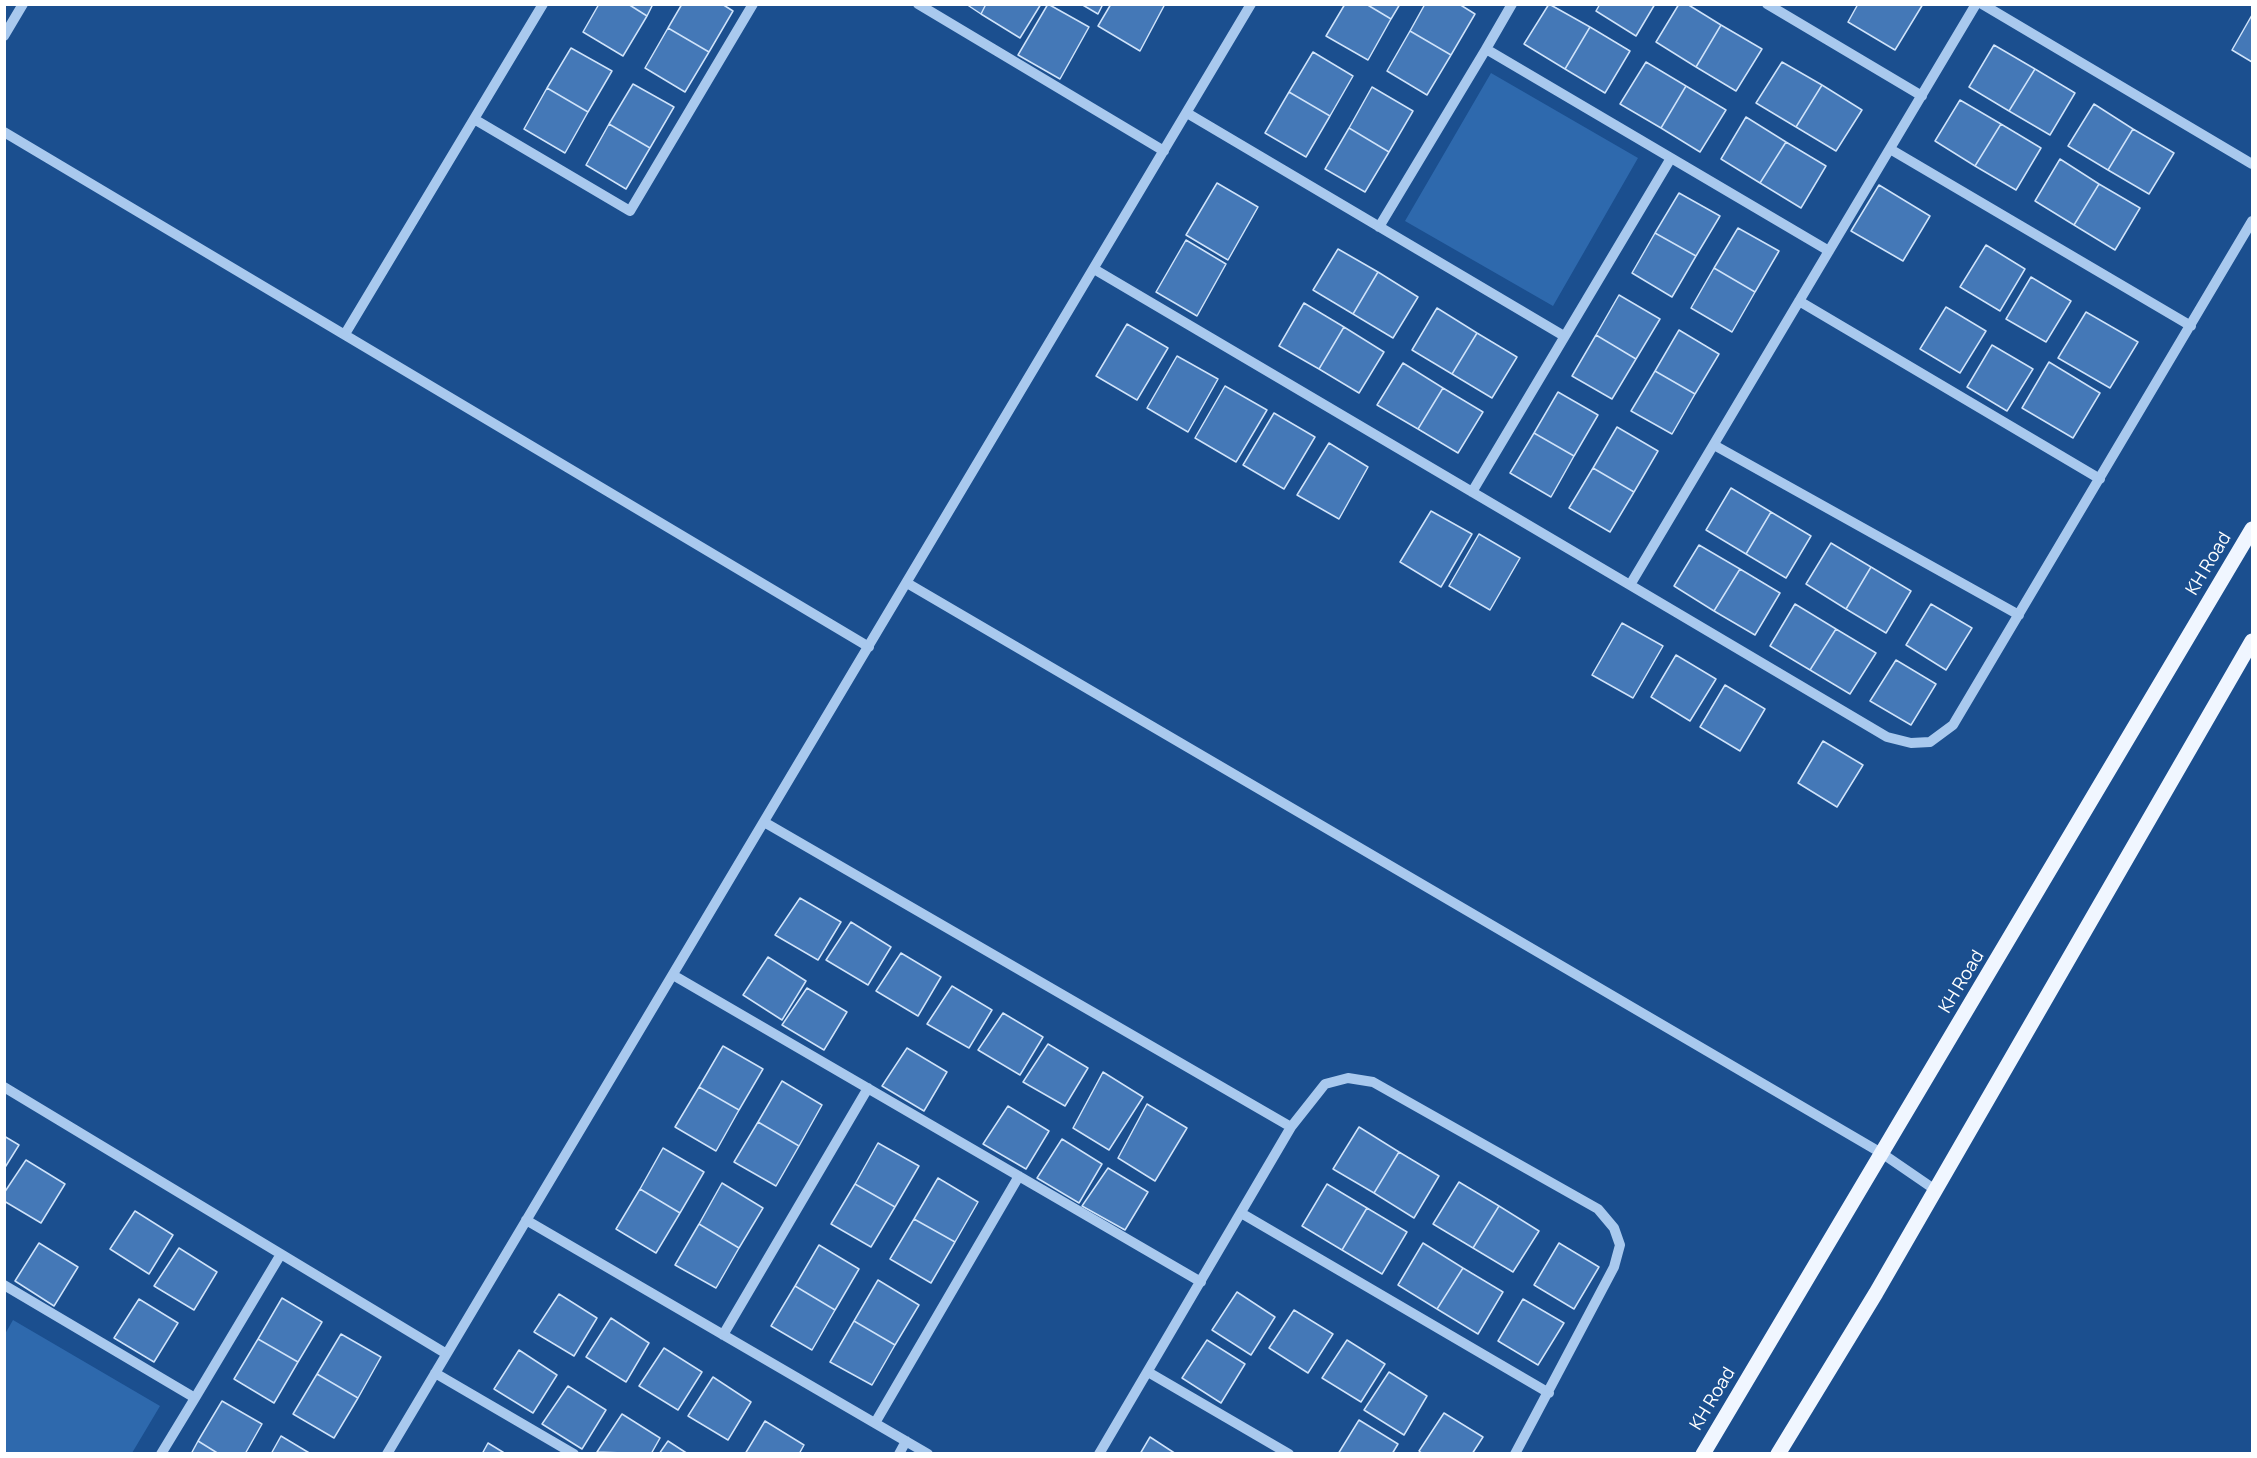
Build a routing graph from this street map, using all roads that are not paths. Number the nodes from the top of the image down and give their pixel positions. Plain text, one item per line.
1 (23, 4) edge
2 (543, 4) edge
3 (753, 4) edge
4 (918, 4) edge
5 (1251, 4) edge
6 (1512, 4) edge
7 (1767, 4) edge
8 (1976, 4) edge
9 (1982, 4) edge
10 (4, 36) edge
11 (1486, 49) junction
12 (1922, 96) junction
13 (1187, 113) junction
14 (474, 119) junction
15 (4, 132) edge
16 (1890, 148) junction
17 (1164, 151) junction
18 (1671, 158) junction
19 (2253, 164) edge
20 (2253, 221) edge
21 (1379, 227) junction
22 (1829, 251) junction
23 (1094, 269) junction
24 (1799, 301) junction
25 (2191, 326) junction
26 (345, 334) junction
27 (1564, 336) junction
28 (1714, 445) junction
29 (2100, 479) junction
30 (1472, 492) junction
31 (2253, 529) edge
32 (907, 583) junction
33 (1630, 585) junction
34 (2019, 615) junction
35 (2253, 641) edge
36 (869, 647) junction
37 (764, 822) junction
38 (673, 975) junction
39 (4, 1086) edge
40 (868, 1088) junction
41 (1291, 1127) junction
42 (1883, 1154) junction
43 (1019, 1176) junction
44 (1934, 1189) junction
45 (1241, 1213) junction
46 (526, 1220) junction
47 (281, 1254) junction
48 (1200, 1282) junction
49 (4, 1285) edge
50 (723, 1335) junction
51 (446, 1353) junction
52 (1148, 1372) junction
53 (435, 1373) junction
54 (1549, 1393) junction
55 (195, 1398) junction
56 (875, 1423) junction
57 (906, 1441) junction
58 (161, 1454) edge
59 (387, 1454) edge
60 (574, 1454) edge
61 (899, 1454) edge
62 (928, 1454) edge
63 (1100, 1454) edge
64 (1289, 1454) edge
65 (1515, 1454) edge
66 (1703, 1454) edge
67 (1778, 1454) edge

1 - 10 street
2 - 14 street
3 - 14 street
4 - 17 street
5 - 13 street
6 - 11 street
7 - 12 street
8 - 12 street
9 - 19 street
11 - 18 street
11 - 21 street
12 - 16 street
13 - 17 street
13 - 21 street
14 - 26 street
15 - 26 street
16 - 22 street
16 - 25 street
17 - 23 street
18 - 22 street
18 - 27 street
20 - 25 street
21 - 27 street
22 - 24 street
23 - 30 street
23 - 32 street
24 - 28 street
24 - 29 street
25 - 29 street
26 - 36 street
27 - 30 street
28 - 33 street
28 - 34 street
29 - 34 street
30 - 33 street
31 - 42 main road, KH Road
32 - 36 street
32 - 42 street
33 - 34 street
35 - 44 main road
36 - 37 street
37 - 38 street
37 - 41 street
38 - 40 street
38 - 46 street
39 - 47 street
40 - 43 street
40 - 50 street
41 - 45 street
41 - 54 street
42 - 44 street
42 - 66 main road, KH Road
43 - 48 street
43 - 56 street
44 - 67 main road
45 - 48 street
45 - 54 street
46 - 50 street
46 - 51 street
47 - 51 street
47 - 55 street
48 - 52 street
49 - 55 street
50 - 56 street
51 - 53 street
52 - 63 street
52 - 64 street
53 - 59 street
53 - 60 street
54 - 65 street
55 - 58 street
56 - 57 street
57 - 61 street
57 - 62 street

